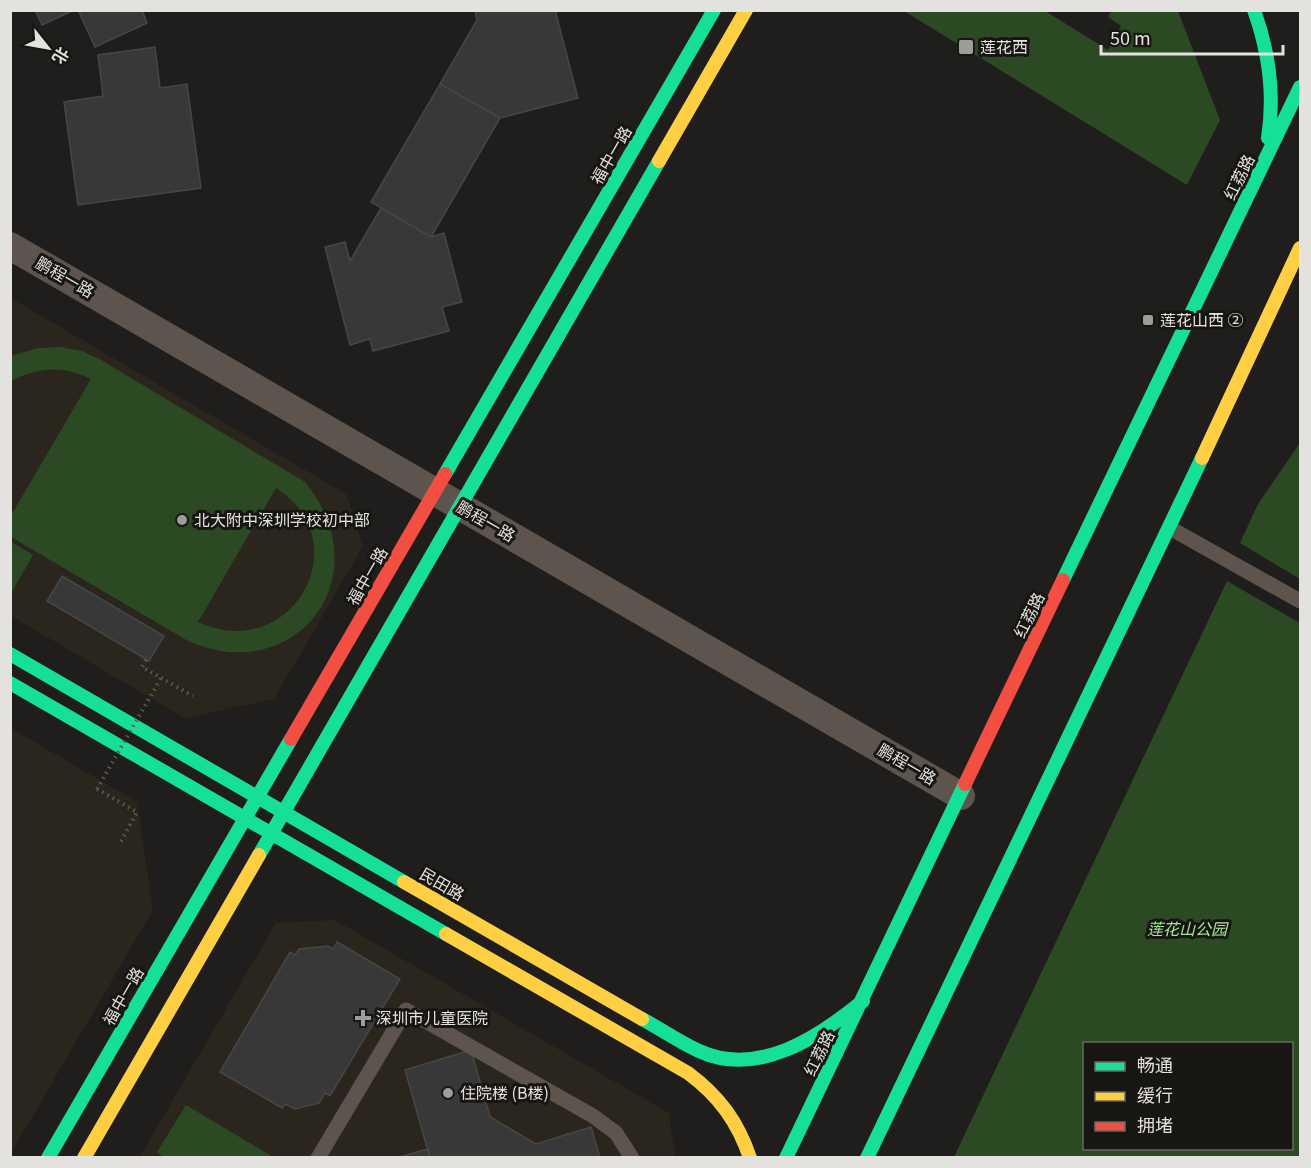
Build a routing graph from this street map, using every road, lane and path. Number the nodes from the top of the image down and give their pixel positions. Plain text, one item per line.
1 (714, 10) edge
2 (746, 10) edge
3 (1254, 10) edge
4 (1300, 87) edge
5 (1263, 166) junction
6 (10, 246) edge
7 (1300, 248) edge
8 (1300, 267) edge
9 (1280, 296) junction
10 (435, 491) junction
11 (460, 506) junction
12 (1170, 528) junction
13 (1300, 601) edge
14 (10, 654) edge
15 (146, 660) dead end
16 (161, 678) junction
17 (10, 683) edge
18 (193, 696) dead end
19 (258, 796) junction
20 (962, 796) junction
21 (284, 812) junction
22 (245, 818) junction
23 (271, 833) junction
24 (120, 843) dead end
25 (863, 1001) junction
26 (48, 1158) edge
27 (84, 1158) edge
28 (318, 1158) edge
29 (632, 1158) edge
30 (750, 1158) edge
31 (786, 1158) edge
32 (867, 1158) edge

1 - 10 street, 福中一路
2 - 11 street
3 - 5 street
4 - 5 street, 红荔路
5 - 20 street, 红荔路
6 - 10 street, 鹏程一路
7 - 9 street
8 - 9 street
9 - 12 street
10 - 11 street, 鹏程一路
10 - 19 street, 福中一路
11 - 20 street, 鹏程一路
11 - 21 street
12 - 13 lane
12 - 32 street
14 - 19 street, 民田路
15 - 16 path
16 - 18 path
16 - 24 path, bridge
17 - 22 street
19 - 21 street, 民田路
19 - 22 street, 福中一路
20 - 25 street, 红荔路
21 - 23 street
21 - 25 street, 民田路
22 - 23 street
22 - 26 street, 福中一路
23 - 27 street
23 - 30 street
25 - 31 street, 红荔路
28 - 29 lane

